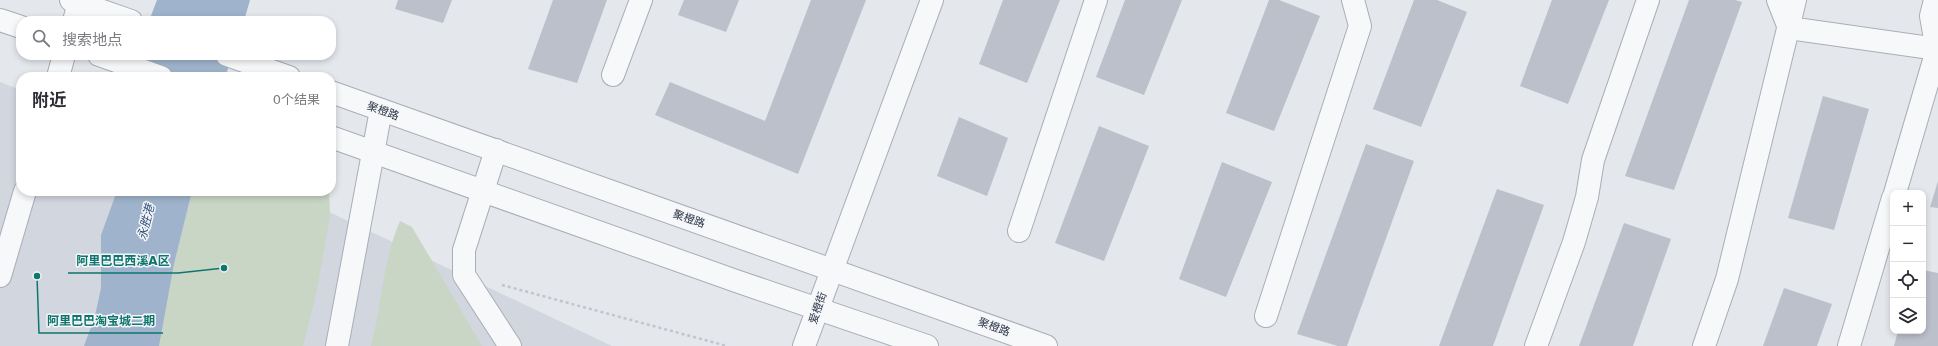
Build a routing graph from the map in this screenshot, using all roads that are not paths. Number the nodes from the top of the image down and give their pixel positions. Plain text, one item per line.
1 (641, 0) edge
2 (932, 0) edge
3 (1096, 0) edge
4 (1353, 0) edge
5 (1648, 0) edge
6 (1778, 0) edge
7 (1795, 0) edge
8 (1935, 0) edge
9 (75, 8) edge
10 (109, 16) edge
11 (0, 20) edge
12 (16, 25) edge
13 (1789, 28) junction
14 (1937, 50) edge
15 (63, 60) edge
16 (112, 60) edge
17 (240, 60) edge
18 (59, 72) edge
19 (147, 72) edge
20 (275, 72) edge
21 (613, 75) dead end
22 (336, 94) edge
23 (381, 110) junction
24 (336, 139) edge
25 (496, 150) junction
26 (373, 152) junction
27 (1896, 190) edge
28 (482, 191) junction
29 (24, 196) edge
30 (1890, 208) edge
31 (1019, 231) dead end
32 (831, 269) junction
33 (0, 276) edge
34 (818, 309) junction
35 (1266, 316) dead end
36 (337, 346) edge
37 (510, 346) edge
38 (804, 346) edge
39 (927, 346) edge
40 (1046, 346) edge
41 (1536, 346) edge
42 (1704, 346) edge
43 (1850, 346) edge

1 - 21 street
2 - 32 street, 爱橙街
3 - 31 street
4 - 35 street
5 - 41 street
6 - 13 street
7 - 13 street
8 - 14 street
9 - 10 street
11 - 12 street
13 - 14 street
13 - 42 street
14 - 27 street
15 - 18 street
16 - 19 street
17 - 20 street
22 - 23 street, 聚橙路
23 - 25 street, 聚橙路
23 - 26 street
24 - 26 street
25 - 28 street
25 - 32 street, 聚橙路
26 - 28 street
26 - 36 street
28 - 34 street
28 - 37 street
29 - 33 street
30 - 43 street
32 - 34 street, 爱橙街
32 - 40 street, 聚橙路
34 - 38 street, 爱橙街
34 - 39 street

